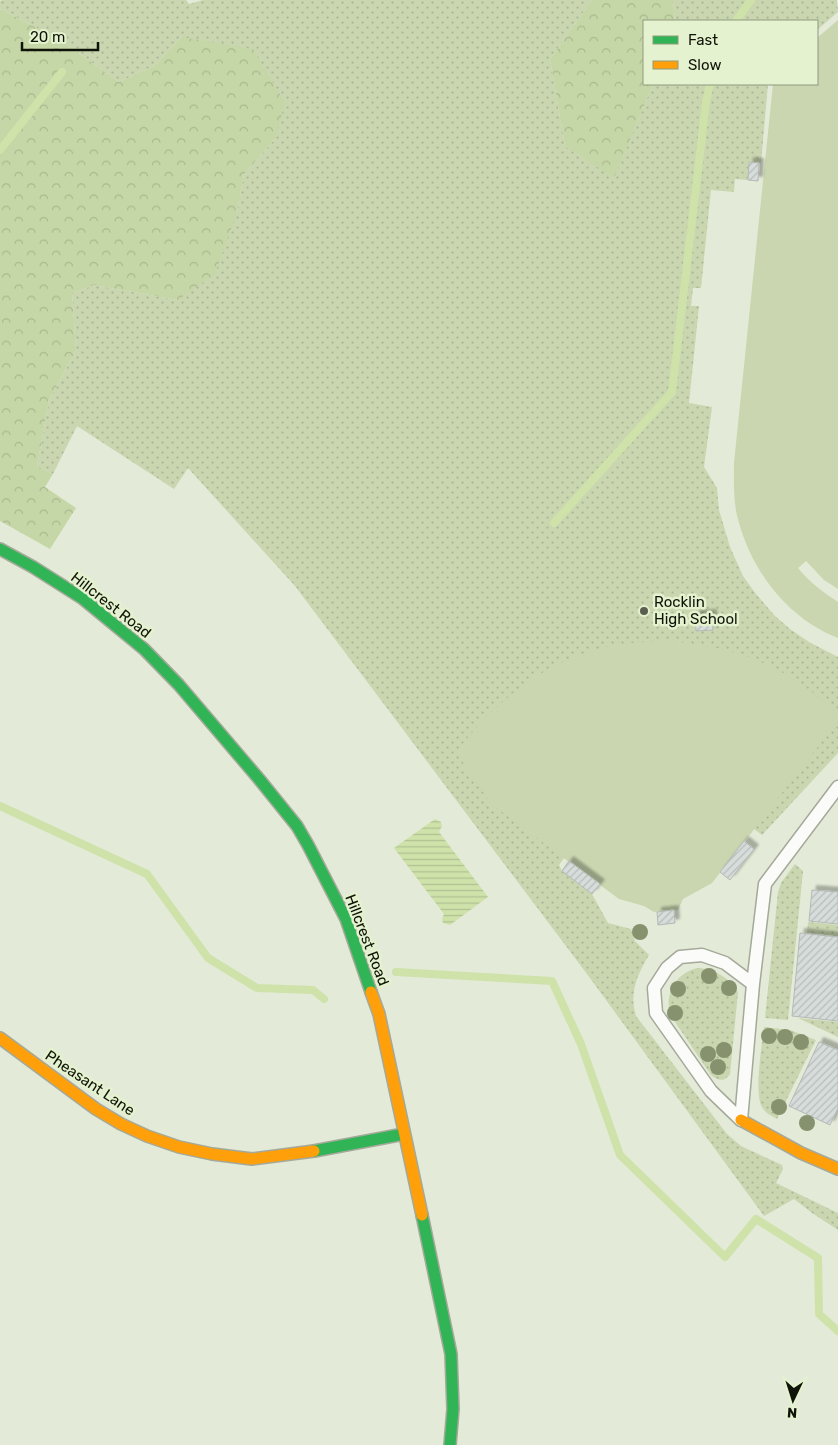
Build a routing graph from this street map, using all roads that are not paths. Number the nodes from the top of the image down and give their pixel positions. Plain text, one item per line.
1 (0, 549) edge
2 (838, 787) edge
3 (753, 984) junction
4 (0, 1038) edge
5 (741, 1120) junction
6 (404, 1134) junction
7 (838, 1169) edge
8 (450, 1445) edge

1 - 6 street, Hillcrest Road
2 - 3 lane
3 - 5 lane
3 - 5 lane
4 - 6 street, Pheasant Lane
5 - 7 street
6 - 8 street, Hillcrest Road

